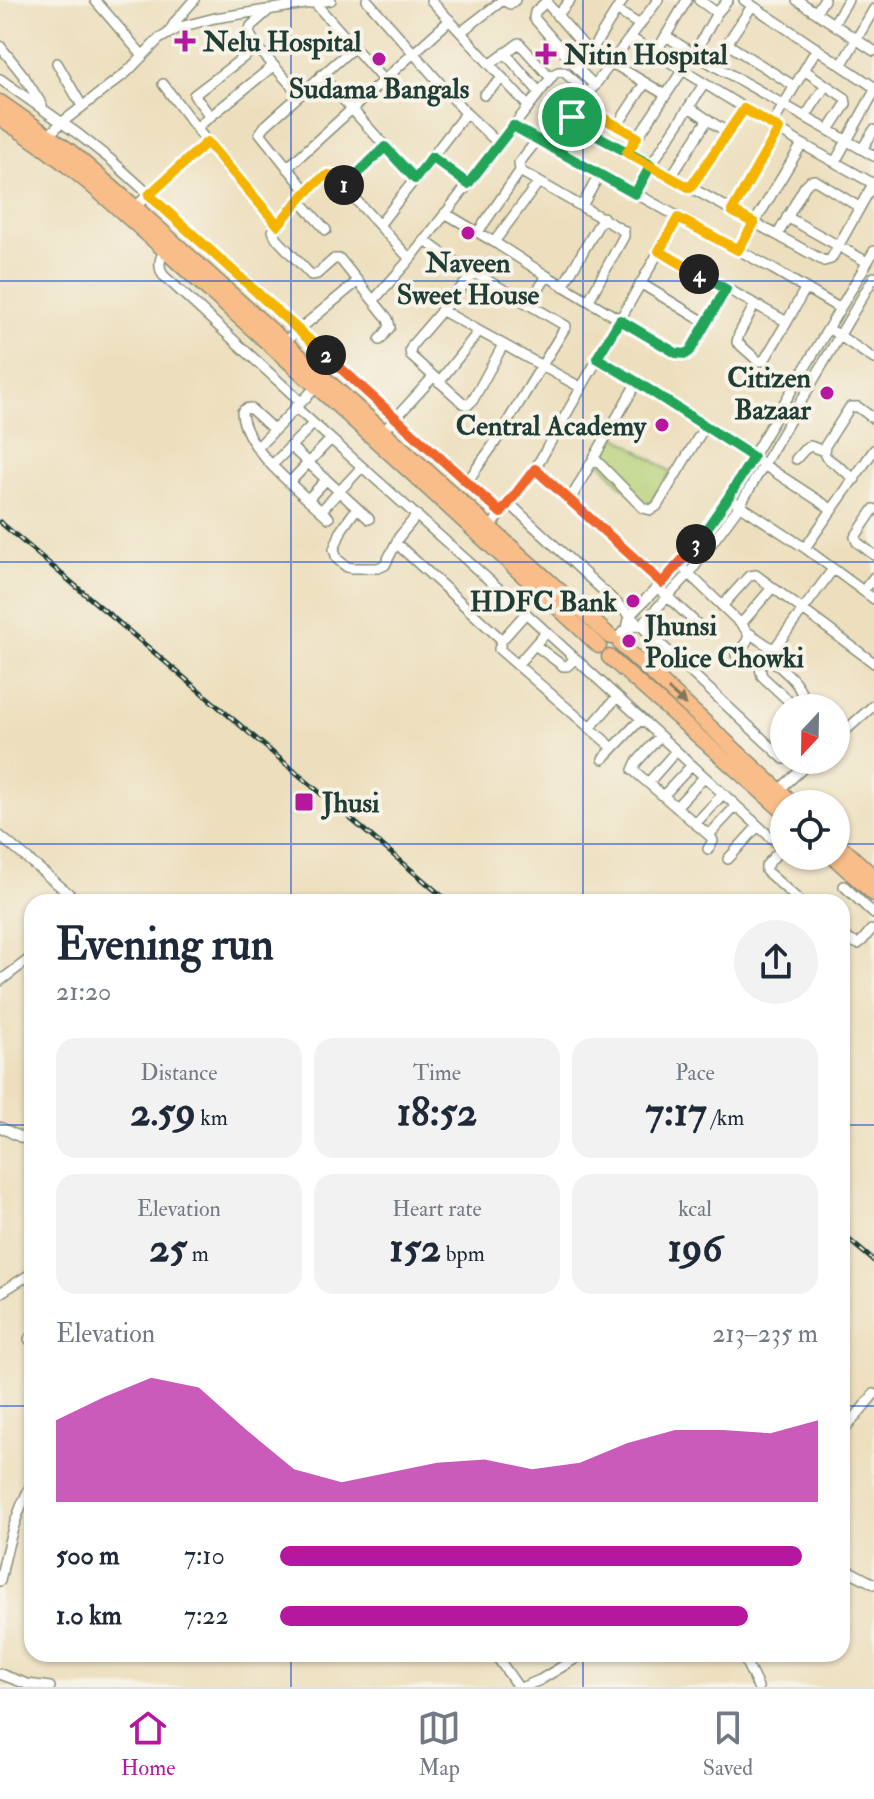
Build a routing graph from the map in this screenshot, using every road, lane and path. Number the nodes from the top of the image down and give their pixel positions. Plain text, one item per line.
1 (95, 0) edge
2 (193, 0) edge
3 (331, 0) edge
4 (367, 0) edge
5 (431, 0) edge
6 (502, 0) edge
7 (515, 0) edge
8 (570, 0) edge
9 (623, 0) edge
10 (658, 0) edge
11 (687, 0) edge
12 (699, 0) edge
13 (728, 0) edge
14 (797, 0) edge
15 (824, 0) edge
16 (848, 0) edge
17 (547, 1) edge
18 (315, 3) junction
19 (748, 3) edge
20 (279, 4) edge
21 (874, 9) edge
22 (269, 10) junction
23 (616, 10) junction
24 (816, 12) junction
25 (717, 13) junction
26 (557, 16) junction
27 (450, 20) junction
28 (834, 23) junction
29 (640, 25) junction
30 (461, 32) junction
31 (169, 33) junction
32 (666, 36) junction
33 (631, 38) junction
34 (857, 39) junction
35 (0, 46) edge
36 (257, 47) junction
37 (354, 47) junction
38 (817, 48) junction
39 (874, 51) edge
40 (413, 53) junction
41 (505, 53) junction
42 (590, 53) junction
43 (655, 54) junction
44 (694, 54) junction
45 (143, 56) junction
46 (57, 63) dead end
47 (612, 63) junction
48 (491, 64) junction
49 (842, 64) junction
50 (273, 66) junction
51 (579, 70) junction
52 (804, 70) junction
53 (682, 71) junction
54 (321, 75) junction
55 (503, 78) junction
56 (551, 78) junction
57 (0, 79) edge
58 (384, 81) junction
59 (645, 83) junction
60 (163, 84) dead end
61 (704, 84) junction
62 (826, 85) junction
63 (794, 86) junction
64 (592, 90) junction
65 (874, 90) edge
66 (539, 92) junction
67 (194, 95) junction
68 (300, 95) junction
69 (484, 95) dead end
70 (666, 95) junction
71 (0, 102) edge
72 (580, 105) junction
73 (782, 105) junction
74 (82, 106) junction
75 (179, 106) junction
76 (528, 106) junction
77 (689, 107) junction
78 (44, 109) junction
79 (744, 109) junction
80 (351, 110) junction
81 (466, 113) junction
82 (210, 116) junction
83 (805, 117) junction
84 (0, 118) edge
85 (708, 119) junction
86 (61, 122) junction
87 (513, 126) junction
88 (617, 126) junction
89 (775, 127) junction
90 (196, 128) junction
91 (829, 130) junction
92 (874, 130) edge
93 (728, 133) junction
94 (49, 135) junction
95 (637, 137) junction
96 (537, 140) junction
97 (847, 141) junction
98 (207, 142) junction
99 (499, 144) junction
100 (802, 144) junction
101 (385, 147) junction
102 (862, 149) junction
103 (627, 153) junction
104 (874, 156) edge
105 (432, 157) junction
106 (835, 162) junction
107 (651, 165) junction
108 (287, 168) junction
109 (520, 171) junction
110 (599, 175) junction
111 (671, 177) junction
112 (415, 179) junction
113 (538, 183) junction
114 (468, 184) junction
115 (874, 184) edge
116 (345, 186) junction
117 (690, 188) junction
118 (308, 193) junction
119 (635, 194) junction
120 (149, 195) junction
121 (299, 200) junction
122 (582, 206) junction
123 (135, 207) junction
124 (859, 207) junction
125 (732, 211) junction
126 (445, 213) junction
127 (603, 217) junction
128 (787, 217) junction
129 (678, 218) junction
130 (754, 223) junction
131 (380, 224) junction
132 (278, 225) junction
133 (326, 230) dead end
134 (478, 232) junction
135 (778, 234) junction
136 (424, 240) junction
137 (494, 242) junction
138 (837, 247) junction
139 (738, 250) junction
140 (659, 251) junction
141 (874, 251) edge
142 (162, 258) junction
143 (410, 259) junction
144 (867, 262) junction
145 (474, 273) junction
146 (547, 276) junction
147 (874, 277) edge
148 (358, 281) junction
149 (640, 283) junction
150 (563, 286) junction
151 (726, 289) junction
152 (805, 289) junction
153 (374, 300) junction
154 (589, 300) junction
155 (529, 304) junction
156 (755, 304) junction
157 (839, 308) junction
158 (441, 310) junction
159 (620, 320) junction
160 (787, 322) junction
161 (706, 323) junction
162 (827, 328) junction
163 (297, 330) junction
164 (479, 331) junction
165 (839, 335) junction
166 (380, 340) dead end
167 (284, 342) junction
168 (503, 345) junction
169 (597, 358) junction
170 (874, 359) edge
171 (542, 366) junction
172 (436, 379) junction
173 (637, 382) junction
174 (580, 387) junction
175 (314, 389) junction
176 (299, 403) junction
177 (396, 418) junction
178 (874, 419) edge
179 (313, 424) junction
180 (705, 426) junction
181 (274, 430) junction
182 (383, 432) junction
183 (330, 440) junction
184 (290, 446) junction
185 (257, 448) junction
186 (874, 450) edge
187 (824, 451) junction
188 (753, 457) junction
189 (594, 458) junction
190 (796, 459) dead end
191 (307, 463) junction
192 (272, 465) junction
193 (764, 465) junction
194 (361, 468) junction
195 (535, 469) junction
196 (855, 479) junction
197 (326, 480) junction
198 (290, 482) junction
199 (467, 482) junction
200 (339, 491) junction
201 (728, 498) junction
202 (308, 499) junction
203 (570, 500) junction
204 (509, 503) junction
205 (740, 505) junction
206 (357, 508) junction
207 (874, 509) edge
208 (833, 510) junction
209 (321, 511) junction
210 (501, 513) junction
211 (417, 515) junction
212 (329, 518) dead end
213 (369, 519) dead end
214 (490, 528) junction
215 (396, 543) junction
216 (805, 548) junction
217 (874, 555) edge
218 (679, 566) junction
219 (833, 569) junction
220 (689, 574) junction
221 (874, 577) edge
222 (660, 586) junction
223 (772, 588) junction
224 (863, 591) junction
225 (668, 597) junction
226 (874, 599) edge
227 (722, 606) junction
228 (802, 610) junction
229 (526, 613) junction
230 (630, 615) junction
231 (741, 624) junction
232 (641, 625) junction
233 (546, 632) junction
234 (707, 633) dead end
235 (749, 633) junction
236 (502, 640) junction
237 (614, 642) junction
238 (535, 645) junction
239 (770, 652) junction
240 (736, 655) dead end
241 (575, 659) junction
242 (874, 663) edge
243 (517, 665) junction
244 (781, 694) edge
245 (803, 694) edge
246 (617, 697) junction
247 (874, 705) edge
248 (641, 719) junction
249 (850, 726) edge
250 (590, 728) junction
251 (660, 736) junction
252 (770, 746) edge
253 (613, 748) junction
254 (676, 751) junction
255 (603, 759) dead end
256 (692, 765) junction
257 (796, 774) edge
258 (704, 777) junction
259 (648, 783) junction
260 (779, 790) joint
261 (723, 794) junction
262 (663, 796) junction
263 (770, 798) edge
264 (736, 806) junction
265 (676, 807) junction
266 (695, 824) junction
267 (758, 826) junction
268 (709, 835) junction
269 (0, 836) edge
270 (708, 849) dead end
271 (850, 855) edge
272 (728, 859) dead end
273 (847, 870) edge
274 (874, 877) edge
275 (844, 886) dead end
276 (69, 894) edge
277 (792, 894) edge
278 (874, 894) edge
279 (874, 914) edge
280 (871, 930) dead end
281 (850, 940) edge
282 (24, 963) edge
283 (0, 981) edge
284 (0, 1127) edge
285 (24, 1139) edge
286 (24, 1278) edge
287 (0, 1293) edge
288 (874, 1394) edge
289 (850, 1423) edge
290 (24, 1500) edge
291 (850, 1571) edge
292 (0, 1581) edge
293 (874, 1584) edge
294 (501, 1662) edge
295 (572, 1662) edge
296 (746, 1662) edge
297 (0, 1674) edge
298 (50, 1687) edge
299 (520, 1687) edge
300 (758, 1687) edge

1 - 45 street
2 - 31 street
3 - 18 street
4 - 40 street
5 - 27 street
6 - 7 street
6 - 30 street
8 - 26 street
9 - 23 street
10 - 29 street
11 - 32 street
12 - 25 street
13 - 25 street
14 - 24 street
15 - 24 street
16 - 28 street
17 - 26 street
17 - 51 street
18 - 20 street
18 - 37 street
19 - 38 street
19 - 63 street
20 - 22 street
21 - 34 street
22 - 31 street
22 - 36 street
23 - 29 street
23 - 42 street
24 - 28 street
25 - 44 street
26 - 42 street
27 - 30 street
27 - 40 street
28 - 34 street
29 - 33 street
30 - 48 street
31 - 45 street
32 - 43 street
32 - 44 street
33 - 43 street
33 - 47 street
34 - 39 street
34 - 49 street
35 - 78 street
36 - 50 street
36 - 67 street
37 - 54 street
37 - 58 street
38 - 49 street
38 - 52 street
40 - 58 street
40 - 81 street
41 - 48 street
41 - 56 street
41 - 66 street
42 - 51 street
43 - 53 street
44 - 73 street
45 - 74 street
46 - 74 street
47 - 59 street
47 - 64 street
48 - 55 street
49 - 65 street
50 - 68 street
50 - 82 street
51 - 64 street
52 - 62 street
52 - 63 street
53 - 61 street
53 - 70 street
54 - 68 street
54 - 80 street
55 - 69 street
55 - 76 street
56 - 64 street
56 - 66 street
57 - 78 street
58 - 80 street
59 - 70 street
59 - 88 street
60 - 75 street
61 - 77 street
61 - 79 street
62 - 83 street
62 - 91 street
63 - 73 street
64 - 72 street
65 - 97 street
66 - 76 street
67 - 75 street
67 - 82 street
68 - 108 street
70 - 95 street
71 - 94 highway
72 - 88 street
72 - 103 street
73 - 83 street
73 - 89 street
74 - 86 street
75 - 90 street
76 - 87 street
77 - 85 street
77 - 107 street
78 - 86 street
79 - 89 street
79 - 93 street
80 - 101 street
80 - 108 street
81 - 99 street
81 - 105 street
82 - 90 street
83 - 91 street
84 - 142 highway
85 - 93 street
85 - 111 street
86 - 94 street
86 - 120 street
87 - 96 street
87 - 99 street
88 - 95 street
89 - 100 street
89 - 125 street
90 - 98 street
91 - 97 street
92 - 102 street
93 - 117 street
94 - 123 highway
95 - 103 street
96 - 109 street
96 - 110 street
97 - 102 street
97 - 106 street
98 - 120 street
98 - 132 street
99 - 114 street
100 - 106 street
100 - 130 street
101 - 112 street
101 - 116 street
102 - 104 street
103 - 107 street
105 - 112 street
105 - 114 street
106 - 115 street
107 - 111 street
107 - 119 street
108 - 118 street
109 - 113 street
109 - 134 street
110 - 119 street
110 - 122 street
111 - 117 street
112 - 131 street
113 - 122 street
113 - 137 street
114 - 126 street
115 - 124 street
116 - 118 street
116 - 131 street
117 - 125 street
118 - 121 street
119 - 129 street
120 - 123 street
120 - 163 street
121 - 132 street
121 - 133 street
122 - 127 street
123 - 167 highway
124 - 128 street
124 - 138 street
125 - 130 street
126 - 134 street
126 - 136 street
127 - 150 street
127 - 154 street
128 - 135 street
128 - 138 street
129 - 139 street
129 - 140 street
130 - 135 street
130 - 139 street
131 - 143 street
132 - 148 street
134 - 137 street
135 - 138 street
136 - 143 street
136 - 145 street
137 - 146 street
138 - 144 street
139 - 152 street
140 - 149 street
140 - 151 street
141 - 144 street
142 - 175 highway
142 - 176 street
143 - 153 street
144 - 157 street
145 - 155 street
145 - 158 street
146 - 150 street
146 - 155 street
147 - 165 street
148 - 153 street
148 - 163 street
149 - 159 street
149 - 161 street
150 - 154 street
151 - 156 street
151 - 161 street
152 - 157 street
152 - 160 street
153 - 166 street
154 - 159 street
155 - 171 street
156 - 160 street
156 - 160 street
157 - 162 street
158 - 164 street
158 - 172 street
159 - 161 street
159 - 169 street
162 - 165 street
162 - 188 street
163 - 167 street
163 - 177 street
164 - 168 street
164 - 172 street
165 - 170 street
165 - 193 street
167 - 182 highway
168 - 171 street
168 - 172 street
169 - 173 street
169 - 174 street
171 - 174 street
171 - 199 street
172 - 177 street
173 - 180 street
173 - 189 street
174 - 195 street
175 - 176 street
175 - 237 highway
176 - 179 street
176 - 181 street
177 - 182 street
177 - 199 street
178 - 187 street
179 - 183 street
179 - 184 street
180 - 188 street
180 - 189 street
181 - 185 street
181 - 185 street
182 - 214 highway
183 - 191 street
183 - 194 street
184 - 191 street
184 - 192 street
185 - 192 street
186 - 196 street
187 - 190 street
187 - 196 street
188 - 193 street
188 - 201 street
189 - 203 street
191 - 197 street
191 - 198 street
192 - 198 street
193 - 205 street
193 - 208 street
194 - 200 street
194 - 211 street
195 - 203 street
195 - 204 street
196 - 208 street
197 - 200 street
197 - 202 street
198 - 202 street
199 - 210 street
200 - 206 street
200 - 209 street
201 - 205 street
201 - 218 street
202 - 209 street
203 - 222 street
204 - 210 street
204 - 230 street
205 - 216 street
205 - 220 street
206 - 213 street
206 - 215 street
207 - 217 street
208 - 216 street
209 - 212 street
210 - 214 street
211 - 215 street
211 - 229 street
214 - 237 highway
215 - 236 street
216 - 219 street
218 - 220 street
218 - 222 street
219 - 224 street
219 - 228 street
220 - 225 street
220 - 227 street
221 - 224 street
222 - 225 street
222 - 230 street
223 - 227 street
223 - 228 street
223 - 231 street
224 - 226 street
225 - 232 street
225 - 234 street
227 - 231 street
228 - 239 street
228 - 242 street
229 - 233 street
229 - 236 street
230 - 232 street
230 - 237 street
231 - 235 street
232 - 237 street
232 - 252 street
233 - 238 street
233 - 241 street
235 - 239 street
235 - 240 street
236 - 243 street
237 -> 260 highway
237 - 263 highway
238 - 241 street
238 - 243 street
239 - 244 street
239 - 245 street
241 - 246 street
243 - 250 street
246 - 248 street
246 - 250 street
247 - 249 street
248 - 251 street
248 - 253 street
250 - 253 street
251 - 254 street
251 - 259 street
253 - 255 street
254 - 256 street
254 - 259 street
256 - 258 street
256 - 262 street
257 - 260 street
258 - 261 street
258 - 265 street
259 - 262 street
261 - 264 street
261 - 266 street
262 - 265 street
264 - 267 street
264 - 268 street
265 - 266 street
266 - 268 street
267 - 272 street
267 - 277 street
268 - 270 street
269 - 276 street
271 - 274 highway
273 - 278 highway
275 - 279 street
280 - 281 street
282 - 283 street
284 - 285 street
286 - 287 street
288 - 289 street
290 - 292 street
291 - 293 street
294 - 299 street
295 - 299 street
296 - 300 street
297 - 298 street

